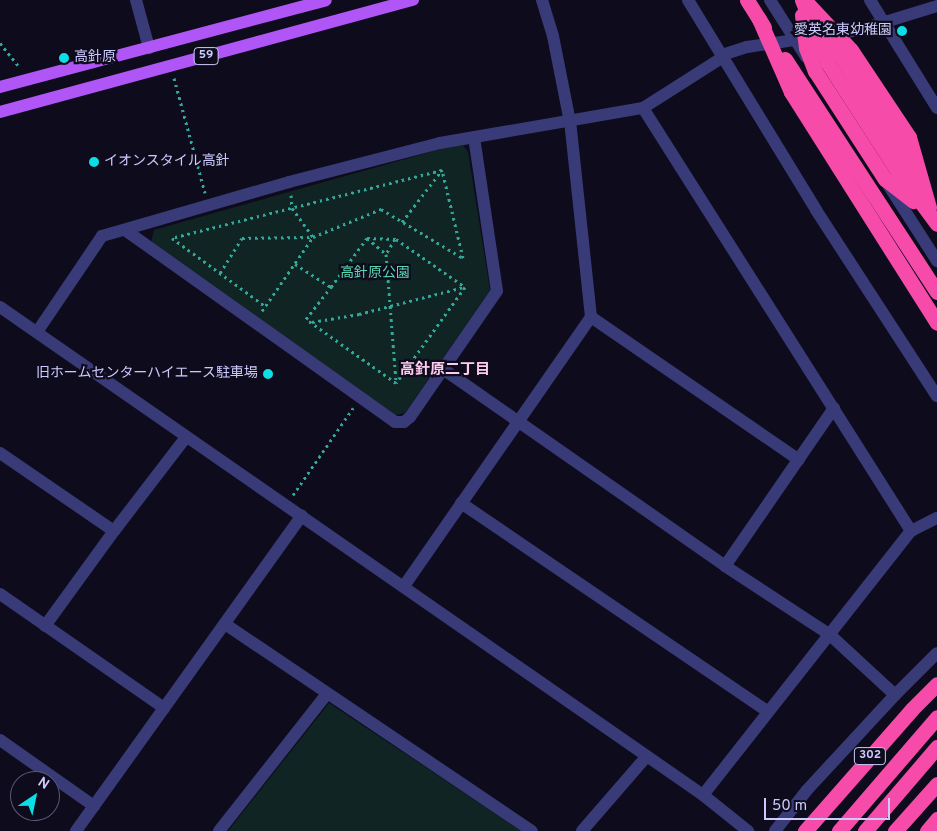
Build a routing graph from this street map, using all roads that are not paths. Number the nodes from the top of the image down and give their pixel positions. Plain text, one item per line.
1 (136, 0) edge
2 (326, 0) edge
3 (413, 0) edge
4 (542, 0) edge
5 (688, 0) edge
6 (747, 0) edge
7 (770, 0) edge
8 (795, 0) edge
9 (802, 0) edge
10 (870, 0) edge
11 (937, 6) edge
12 (759, 19) junction
13 (883, 22) junction
14 (818, 36) junction
15 (795, 40) junction
16 (149, 48) junction
17 (722, 56) junction
18 (0, 87) edge
19 (643, 108) junction
20 (937, 108) edge
21 (0, 112) edge
22 (570, 122) junction
23 (474, 138) junction
24 (935, 220) edge
25 (125, 230) junction
26 (937, 261) edge
27 (937, 292) edge
28 (0, 306) edge
29 (591, 317) junction
30 (937, 323) edge
31 (37, 332) junction
32 (443, 369) junction
33 (937, 396) edge
34 (834, 408) junction
35 (519, 421) junction
36 (186, 436) junction
37 (0, 453) edge
38 (799, 460) junction
39 (461, 504) junction
40 (302, 516) junction
41 (937, 518) edge
42 (114, 531) junction
43 (912, 531) junction
44 (725, 566) junction
45 (404, 586) junction
46 (0, 594) edge
47 (225, 624) junction
48 (45, 626) junction
49 (829, 634) junction
50 (937, 653) edge
51 (937, 684) edge
52 (328, 694) junction
53 (895, 695) junction
54 (164, 708) junction
55 (768, 712) junction
56 (937, 717) edge
57 (0, 740) edge
58 (937, 747) edge
59 (647, 756) junction
60 (937, 784) edge
61 (703, 795) junction
62 (94, 806) junction
63 (937, 819) edge
64 (76, 831) edge
65 (219, 831) edge
66 (532, 831) edge
67 (582, 831) edge
68 (748, 831) edge
69 (775, 831) edge
70 (805, 831) edge
71 (839, 831) edge
72 (865, 831) edge
73 (895, 831) edge
74 (927, 831) edge

1 - 16 street
2 - 16 main road, 59
3 - 21 main road, 59
4 - 22 street
5 - 17 street
6 - 12 highway
7 - 15 street
8 - 14 street
9 - 24 highway
9 - 24 highway
10 - 13 street
11 - 13 street
12 - 27 highway
12 - 30 highway
13 - 14 street
13 - 20 street
14 - 15 street
14 - 24 street
15 - 17 street
15 - 26 street
16 - 18 main road, 59
17 - 19 street
17 - 33 street
19 - 22 street
19 - 34 street
22 - 23 street
22 - 29 street
23 - 25 street
23 - 32 street
25 - 31 street
25 - 32 street
28 - 31 street
29 - 35 street
29 - 38 street
31 - 36 street
32 - 35 street
34 - 38 street
34 - 43 street
35 - 39 street
35 - 44 street
36 - 40 street
36 - 42 street
37 - 42 street
38 - 44 street
39 - 45 street
39 - 55 street
40 - 45 street
40 - 47 street
41 - 43 street
42 - 48 street
43 - 49 street
44 - 49 street
45 - 59 street
46 - 48 street
47 - 52 street
47 - 54 street
48 - 54 street
49 - 53 street
49 - 55 street
50 - 53 street
51 - 70 highway, 302
52 - 65 street
52 - 66 street
53 - 69 street
54 - 62 street
55 - 61 street
56 - 71 highway
57 - 62 street
58 - 72 highway
59 - 61 street
59 - 67 street
60 - 73 highway
61 - 68 street
62 - 64 street
63 - 74 highway

